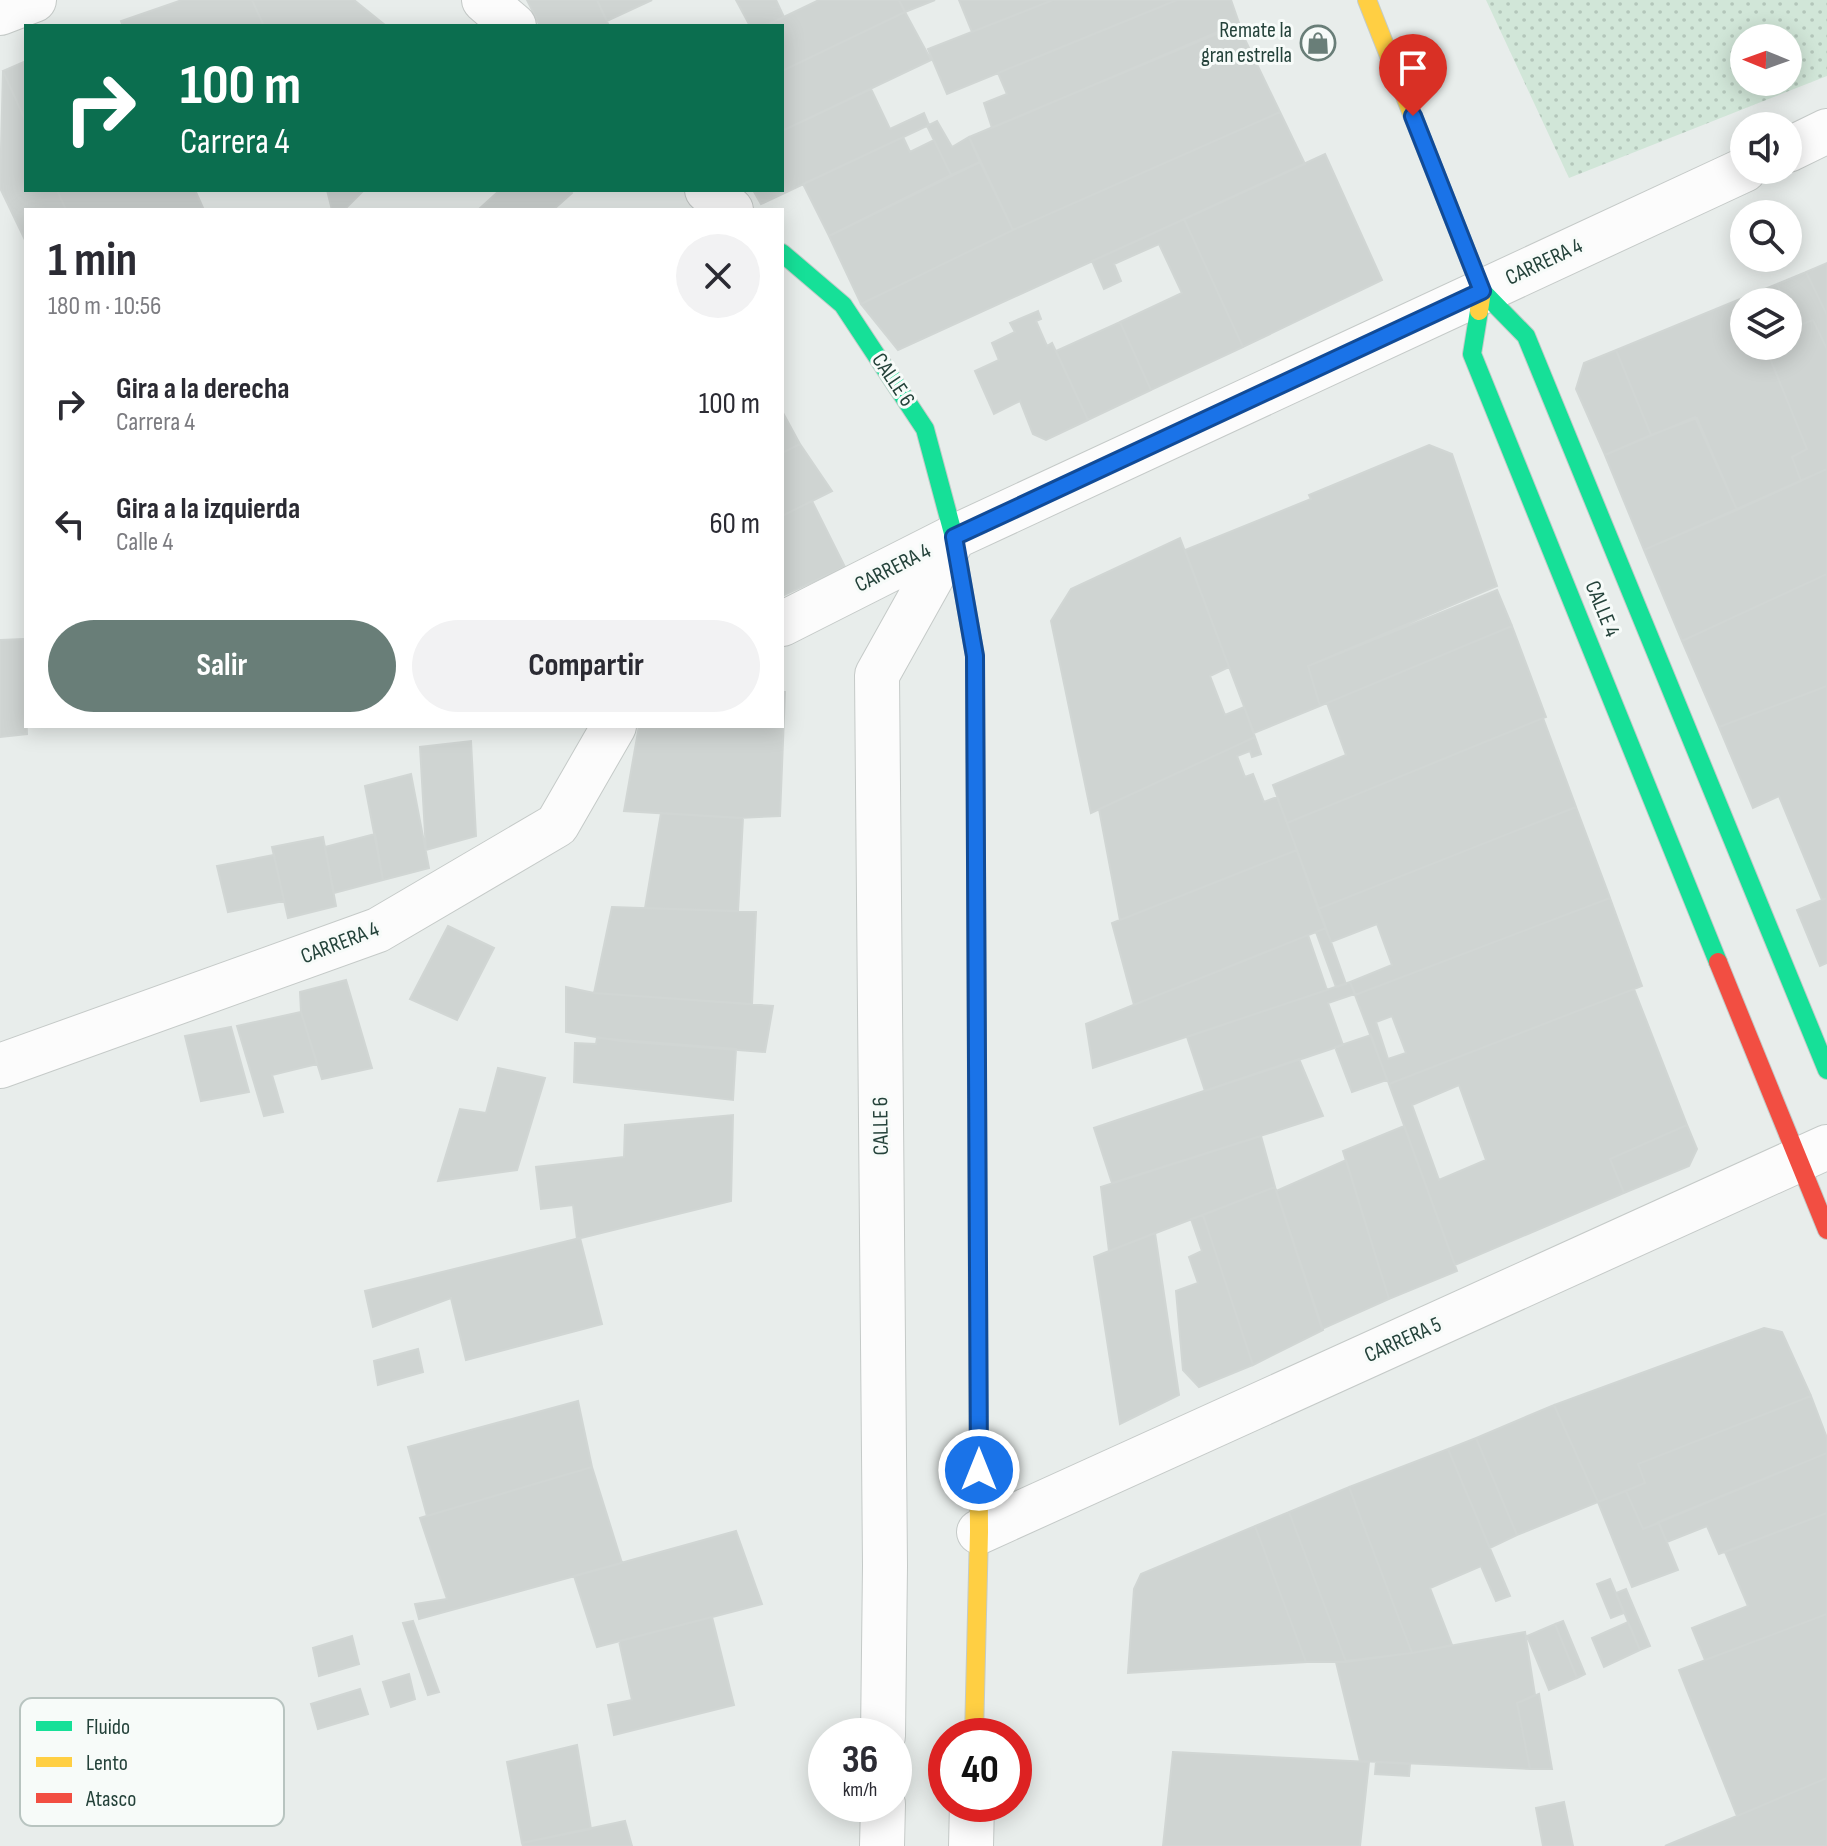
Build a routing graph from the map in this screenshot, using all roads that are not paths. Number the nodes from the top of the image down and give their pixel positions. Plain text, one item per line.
1 (34, 0) edge
2 (484, 0) edge
3 (1367, 0) edge
4 (0, 13) edge
5 (512, 24) edge
6 (1827, 131) edge
7 (1802, 143) edge
8 (1730, 176) edge
9 (709, 192) edge
10 (729, 208) edge
11 (784, 255) edge
12 (1482, 291) junction
13 (954, 537) junction
14 (784, 623) edge
15 (613, 728) edge
16 (0, 1066) edge
17 (1827, 1070) edge
18 (1813, 1154) edge
19 (1827, 1230) edge
20 (979, 1532) junction
21 (883, 1718) edge
22 (974, 1718) edge
23 (883, 1822) edge
24 (972, 1822) edge
25 (882, 1846) edge
26 (971, 1846) edge

1 - 4 street
2 - 5 street
3 - 12 street
6 - 7 street
8 - 12 street, CARRERA 4
9 - 10 street
11 - 13 street, CALLE 6
12 - 13 street, CARRERA 4
12 - 17 street
12 - 18 street, CALLE 4
13 - 14 street, CARRERA 4
13 - 20 street, CALLE 6
13 - 21 street, CALLE 6
15 - 16 street, CARRERA 4
18 - 19 street, CALLE 4
18 - 20 street, CARRERA 5
20 - 22 street, CALLE 6
23 - 25 street
24 - 26 street

